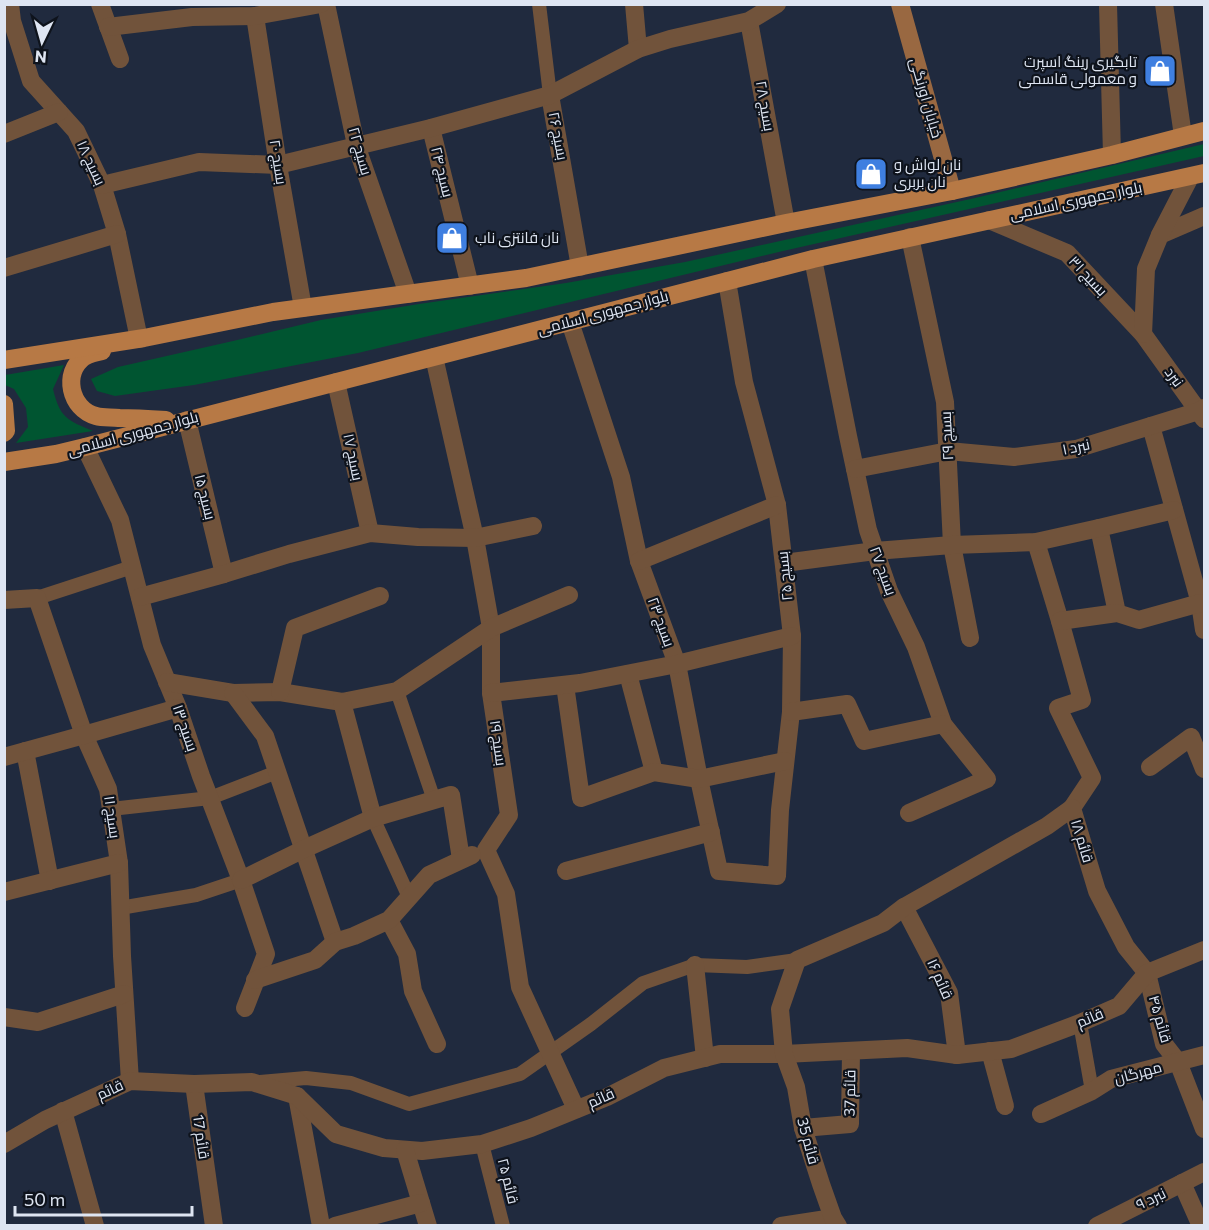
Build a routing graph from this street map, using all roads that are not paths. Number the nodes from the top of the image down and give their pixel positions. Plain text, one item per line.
1 (100, 4) edge
2 (321, 4) edge
3 (326, 4) edge
4 (539, 4) edge
5 (634, 4) edge
6 (777, 4) edge
7 (900, 4) edge
8 (1108, 4) edge
9 (1164, 4) edge
10 (292, 7) edge
11 (215, 11) edge
12 (9, 16) edge
13 (255, 16) junction
14 (749, 21) junction
15 (108, 27) junction
16 (638, 49) junction
17 (120, 59) dead end
18 (550, 95) junction
19 (59, 112) junction
20 (431, 128) junction
21 (1204, 131) edge
22 (4, 134) edge
23 (1183, 136) junction
24 (356, 145) junction
25 (1112, 155) junction
26 (278, 165) junction
27 (1197, 175) edge
28 (102, 185) junction
29 (952, 191) junction
30 (1204, 216) edge
31 (989, 220) junction
32 (786, 223) junction
33 (117, 234) junction
34 (1160, 235) junction
35 (910, 237) junction
36 (813, 259) junction
37 (580, 267) junction
38 (4, 268) edge
39 (727, 281) junction
40 (470, 286) junction
41 (408, 294) junction
42 (303, 308) junction
43 (570, 322) junction
44 (1143, 334) junction
45 (141, 338) junction
46 (434, 357) junction
47 (4, 360) edge
48 (336, 382) junction
49 (4, 404) edge
50 (1203, 413) edge
51 (187, 420) junction
52 (1150, 426) junction
53 (4, 433) edge
54 (85, 447) junction
55 (948, 451) junction
56 (4, 462) edge
57 (855, 469) junction
58 (777, 505) junction
59 (1174, 510) junction
60 (533, 526) dead end
61 (1099, 528) junction
62 (370, 533) junction
63 (475, 538) junction
64 (1036, 542) junction
65 (952, 545) junction
66 (875, 551) junction
67 (639, 561) junction
68 (784, 563) junction
69 (132, 567) junction
70 (1198, 573) edge
71 (224, 574) junction
72 (569, 595) dead end
73 (380, 596) dead end
74 (140, 597) junction
75 (37, 598) junction
76 (4, 600) edge
77 (1200, 603) junction
78 (1117, 613) junction
79 (1060, 621) junction
80 (491, 628) junction
81 (1204, 630) edge
82 (792, 636) junction
83 (970, 638) dead end
84 (677, 664) junction
85 (627, 674) junction
86 (167, 682) junction
87 (565, 684) junction
88 (397, 691) junction
89 (280, 692) junction
90 (233, 693) junction
91 (490, 693) junction
92 (342, 702) junction
93 (178, 708) junction
94 (791, 712) junction
95 (943, 724) junction
96 (84, 735) junction
97 (25, 752) junction
98 (4, 757) edge
99 (785, 761) junction
100 (1150, 767) dead end
101 (1204, 769) edge
102 (277, 772) junction
103 (654, 772) junction
104 (699, 779) junction
105 (210, 798) junction
106 (434, 800) junction
107 (1072, 808) junction
108 (111, 809) junction
109 (909, 813) dead end
110 (373, 818) junction
111 (711, 832) junction
112 (304, 849) junction
113 (486, 850) junction
114 (461, 859) junction
115 (119, 863) junction
116 (566, 871) dead end
117 (777, 876) joint
118 (241, 880) junction
119 (50, 881) junction
120 (4, 892) edge
121 (409, 897) junction
122 (904, 907) junction
123 (120, 908) junction
124 (389, 920) junction
125 (335, 942) junction
126 (1204, 950) edge
127 (797, 960) junction
128 (695, 964) junction
129 (1148, 973) junction
130 (255, 980) junction
131 (124, 994) junction
132 (244, 1008) dead end
133 (4, 1017) edge
134 (1080, 1023) junction
135 (437, 1044) dead end
136 (851, 1051) junction
137 (550, 1052) junction
138 (990, 1052) junction
139 (784, 1054) junction
140 (957, 1055) junction
141 (1204, 1055) edge
142 (705, 1058) junction
143 (1178, 1062) junction
144 (130, 1081) junction
145 (252, 1082) junction
146 (194, 1084) junction
147 (1092, 1092) junction
148 (297, 1096) junction
149 (1005, 1106) dead end
150 (576, 1109) junction
151 (63, 1112) junction
152 (1041, 1114) dead end
153 (803, 1128) junction
154 (1204, 1129) edge
155 (4, 1144) edge
156 (482, 1144) junction
157 (405, 1150) junction
158 (1204, 1172) edge
159 (1182, 1183) junction
160 (421, 1203) junction
161 (836, 1222) edge
162 (95, 1226) edge
163 (214, 1226) edge
164 (321, 1226) edge
165 (335, 1226) edge
166 (428, 1226) edge
167 (502, 1226) edge
168 (781, 1226) edge
169 (1097, 1226) edge
170 (1201, 1226) edge

1 - 15 street
2 - 10 street
3 - 24 street, بسیج ۲۲
4 - 18 lane, بسیج ۲۶
5 - 16 street
6 - 14 street
7 - 29 street, خیابان اورنگی
8 - 25 street
9 - 23 street
10 - 13 street
11 - 13 street
11 - 15 street
12 - 19 street, بسیج ۱۸
13 - 26 street, بسیج ۲۰
14 - 16 street
14 - 32 street, بسیج ۲۸
15 - 17 street
16 - 18 street
18 - 20 street
18 - 37 street, بسیج ۲۶
19 - 22 street
19 - 28 street, بسیج ۱۸
20 - 24 street
20 - 40 street, بسیج ۲۴
21 - 23 main road
23 - 25 main road
24 - 26 street
24 - 41 street, بسیج ۲۲
25 - 29 main road
26 - 28 street
26 - 42 street, بسیج ۲۰
27 - 31 main road, بلوار جمهوری اسلامی
27 - 34 street
28 - 33 street, بسیج ۱۸
29 - 32 main road
30 - 34 street
31 - 35 main road, بلوار جمهوری اسلامی
31 - 44 street, بسیج ۳۱
32 - 37 main road
33 - 38 street
33 - 45 street, بسیج ۱۸
34 - 44 street
35 - 36 main road, بلوار جمهوری اسلامی
35 - 55 street, بسیج ۲۹
36 - 39 main road, بلوار جمهوری اسلامی
36 - 57 street, بسیج ۲۷
37 - 40 main road
39 - 43 main road, بلوار جمهوری اسلامی
39 - 58 street, بسیج ۲۵
40 - 41 main road
41 - 42 main road
42 - 45 main road
43 - 46 main road, بلوار جمهوری اسلامی
43 - 67 street, بسیج ۲۳
44 - 50 street, نبرد
45 - 47 main road
45 - 51 main road
46 - 48 main road, بلوار جمهوری اسلامی
46 - 63 street, بسیج ۱۹
48 - 51 main road, بلوار جمهوری اسلامی
48 - 62 street, بسیج ۱۷
49 - 53 main road
50 - 52 street, نبرد ۱
51 - 54 main road, بلوار جمهوری اسلامی
51 - 71 street, بسیج ۱۵
52 - 55 street, نبرد ۱
52 - 59 street
54 - 56 main road, بلوار جمهوری اسلامی
54 - 69 street, بسیج ۱۳
55 - 57 street, نبرد ۱
55 - 65 street, بسیج ۲۹
57 - 66 street, بسیج ۲۷
58 - 67 street
58 - 68 street, بسیج ۲۵
59 - 61 street
59 - 70 street
60 - 63 street
61 - 64 street
61 - 78 street
62 - 63 street
62 - 71 street
63 - 80 street, بسیج ۱۹
64 - 65 street
64 - 79 street
65 - 66 street
65 - 83 street, بسیج ۲۹
66 - 68 street
66 - 95 street, بسیج ۲۷
67 - 84 street, بسیج ۲۳
68 - 82 street, بسیج ۲۵
69 - 74 street, بسیج ۱۳
69 - 75 lane
70 - 77 street
71 - 74 street
72 - 80 street
73 - 89 street
74 - 86 street, بسیج ۱۳
75 - 76 street
75 - 96 street, بسیج ۱۱
77 - 78 street
77 - 81 street
78 - 79 street
79 - 107 street, قائم ۱۸
80 - 88 street
80 - 91 street, بسیج ۱۹
82 - 84 street
82 - 94 street, بسیج ۲۵
84 - 85 street
84 - 104 street, بسیج ۲۳
85 - 87 street
85 - 103 street
86 - 90 street
86 - 93 street, بسیج ۱۳
87 - 91 street
87 - 103 street
88 - 92 street
88 - 106 lane
89 - 90 street
89 - 92 street
90 - 102 street
91 - 113 street, بسیج ۱۹
92 - 110 street
93 - 96 street
93 - 105 street, بسیج ۱۳
94 - 95 street
94 - 99 street, بسیج ۲۵
95 - 109 street, بسیج ۲۷
96 - 97 street
96 - 108 street, بسیج ۱۱
97 - 98 street
97 - 119 street
99 - 104 street
99 - 117 street, بسیج ۲۵
100 - 101 street
102 - 105 lane
102 - 112 street
103 - 104 street
104 - 111 street, بسیج ۲۳
105 - 108 lane
105 - 118 street, بسیج ۱۳
106 - 110 street
106 - 114 street
107 - 122 street
107 - 129 street, قائم ۱۸
108 - 115 street, بسیج ۱۱
110 - 112 street
110 - 121 lane
111 - 116 street
111 - 117 street, بسیج ۲۳
112 - 118 street
112 - 125 street
113 - 114 street
113 - 137 street
114 - 121 street
115 - 119 street
115 - 123 street, بسیج ۱۱
118 - 123 lane
118 - 130 street, بسیج ۱۳
119 - 120 street
121 - 124 street
122 - 127 street
122 - 140 street, قائم ۱۶
123 - 131 street, بسیج ۱۱
124 - 125 street
124 - 135 street
125 - 130 street
126 - 129 street, قائم
127 - 128 lane
127 - 139 street
128 - 137 lane
128 - 142 street
129 - 134 street, قائم
129 - 143 street, قائم ۴۵
130 - 132 street, بسیج ۱۳
131 - 133 street
131 - 144 street, بسیج ۱۱
134 - 138 street, قائم
134 - 147 lane
136 - 139 street, قائم
136 - 140 street, قائم
136 - 153 street, قائم 37
137 - 145 lane
137 - 150 street
138 - 140 street, قائم
138 - 149 street
139 - 142 street, قائم
139 - 153 street, قائم 35
141 - 143 street, مهرگان
142 - 150 street, قائم
143 - 147 street, مهرگان
143 - 154 street, قائم ۴۵
144 - 146 street, قائم
144 - 151 street, قائم
145 - 146 street, قائم
145 - 148 street, قائم
146 - 163 street, قائم 17
147 - 152 street, مهرگان
148 - 157 street, قائم
148 - 164 street
150 - 156 street, قائم
151 - 155 street, قائم
151 - 162 street
153 - 161 street, قائم 35
156 - 157 street, قائم
156 - 167 lane, قائم ۲۵
157 - 160 street
158 - 159 street, نبرد ۹
159 - 169 street, نبرد ۹
159 - 170 street
160 - 165 street
160 - 166 street
161 - 168 street

